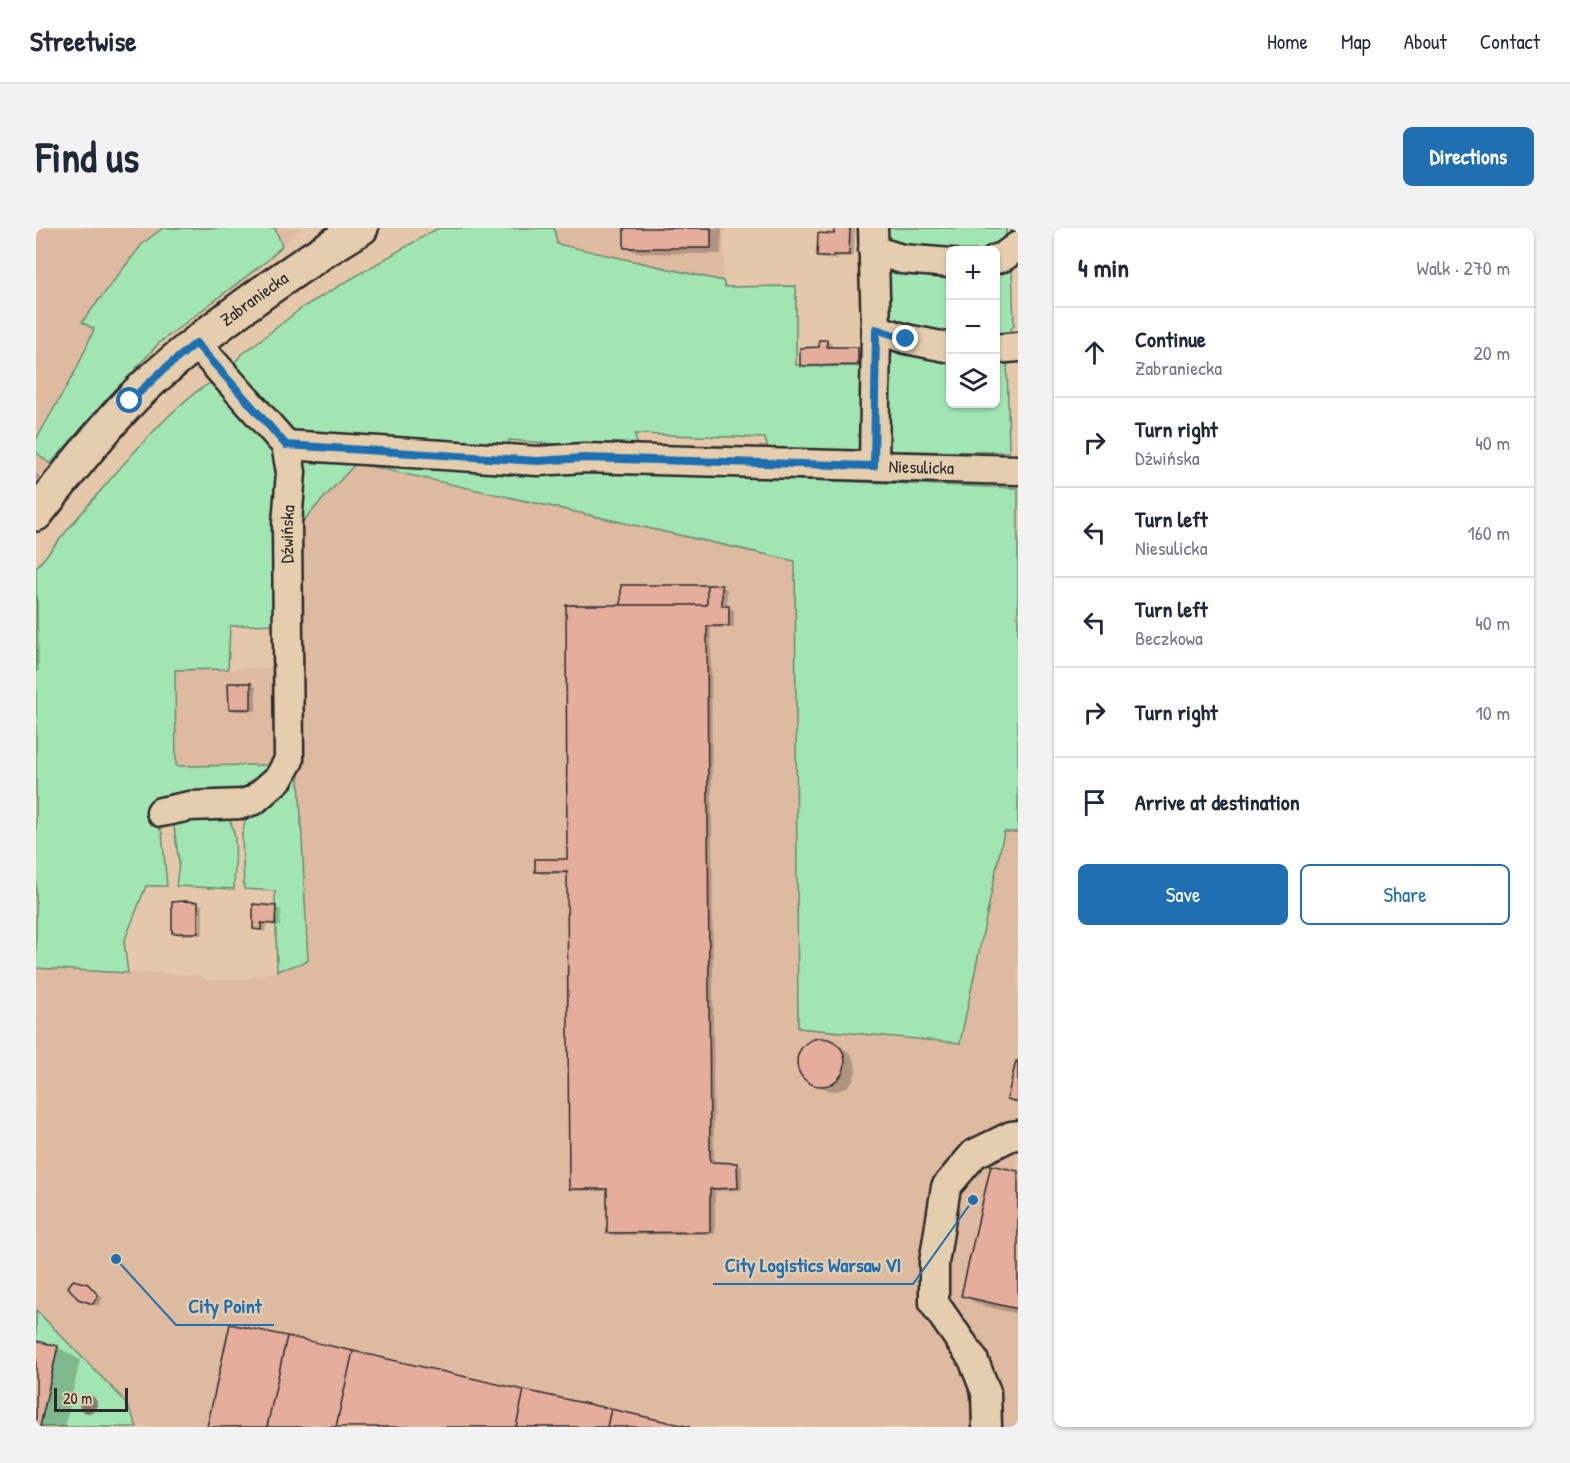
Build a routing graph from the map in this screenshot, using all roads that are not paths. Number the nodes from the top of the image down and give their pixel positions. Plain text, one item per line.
1 (361, 228) edge
2 (873, 239) edge
3 (1018, 246) edge
4 (1000, 258) edge
5 (946, 264) edge
6 (876, 329) junction
7 (196, 343) junction
8 (946, 347) edge
9 (1018, 347) edge
10 (1000, 349) edge
11 (286, 445) junction
12 (874, 466) junction
13 (1018, 470) edge
14 (36, 514) edge
15 (161, 812) dead end
16 (1018, 1135) edge
17 (987, 1427) edge

1 - 7 main road, Zabraniecka
2 - 5 street
2 - 6 street
3 - 4 street
6 - 8 street
6 - 12 street
7 - 11 street
7 - 14 main road, Zabraniecka
9 - 10 street
11 - 12 street, Niesulicka
11 - 15 street, Dźwińska
12 - 13 street, Niesulicka
16 - 17 street

